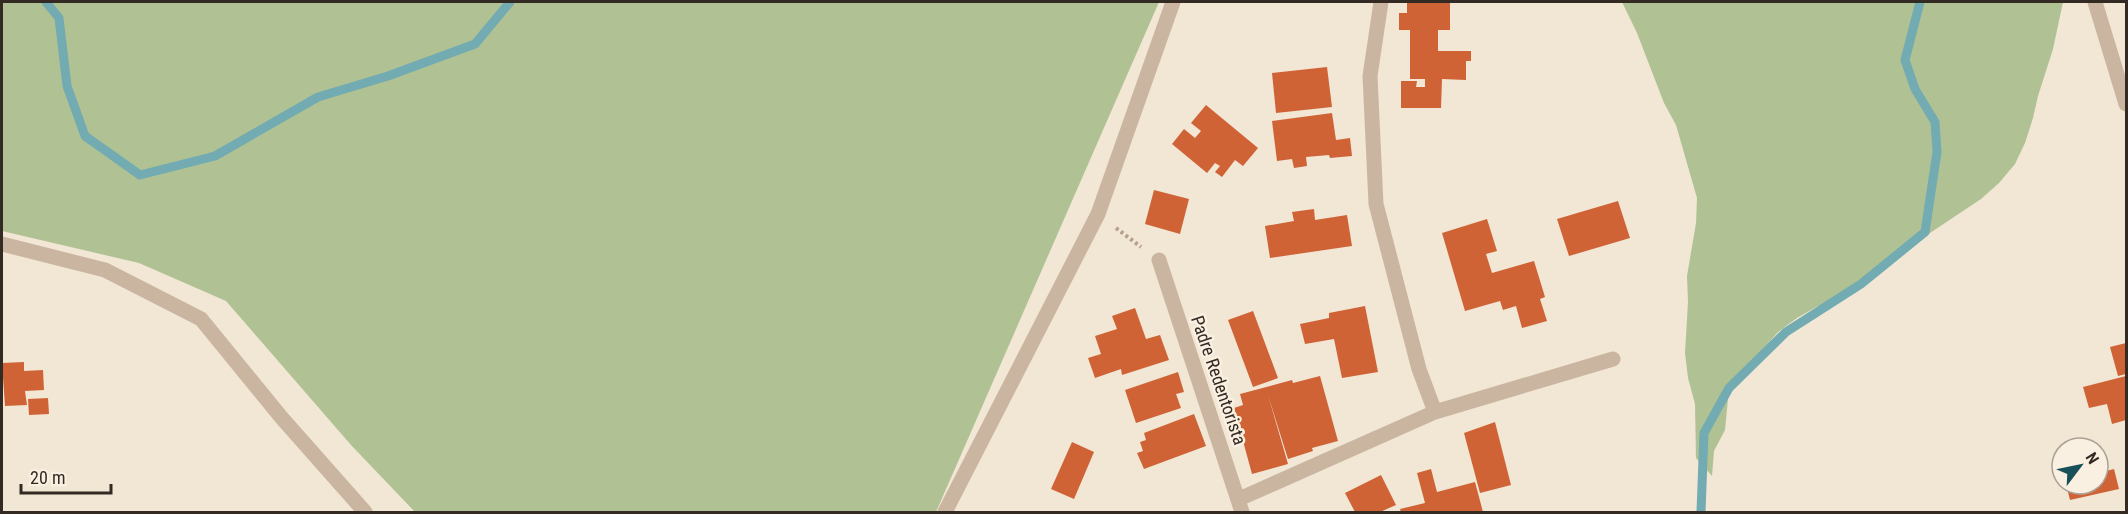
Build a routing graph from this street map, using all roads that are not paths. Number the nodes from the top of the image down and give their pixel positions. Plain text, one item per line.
1 (1173, 2) edge
2 (1381, 2) edge
3 (2095, 2) edge
4 (2127, 104) edge
5 (2, 244) edge
6 (1159, 260) road end
7 (1613, 359) dead end
8 (1435, 412) junction
9 (1241, 506) edge
10 (365, 513) edge
11 (945, 513) edge

1 - 11 street
2 - 8 street
3 - 4 street
5 - 10 street
6 - 9 street, Padre Redentorista
7 - 8 street
8 - 9 street

